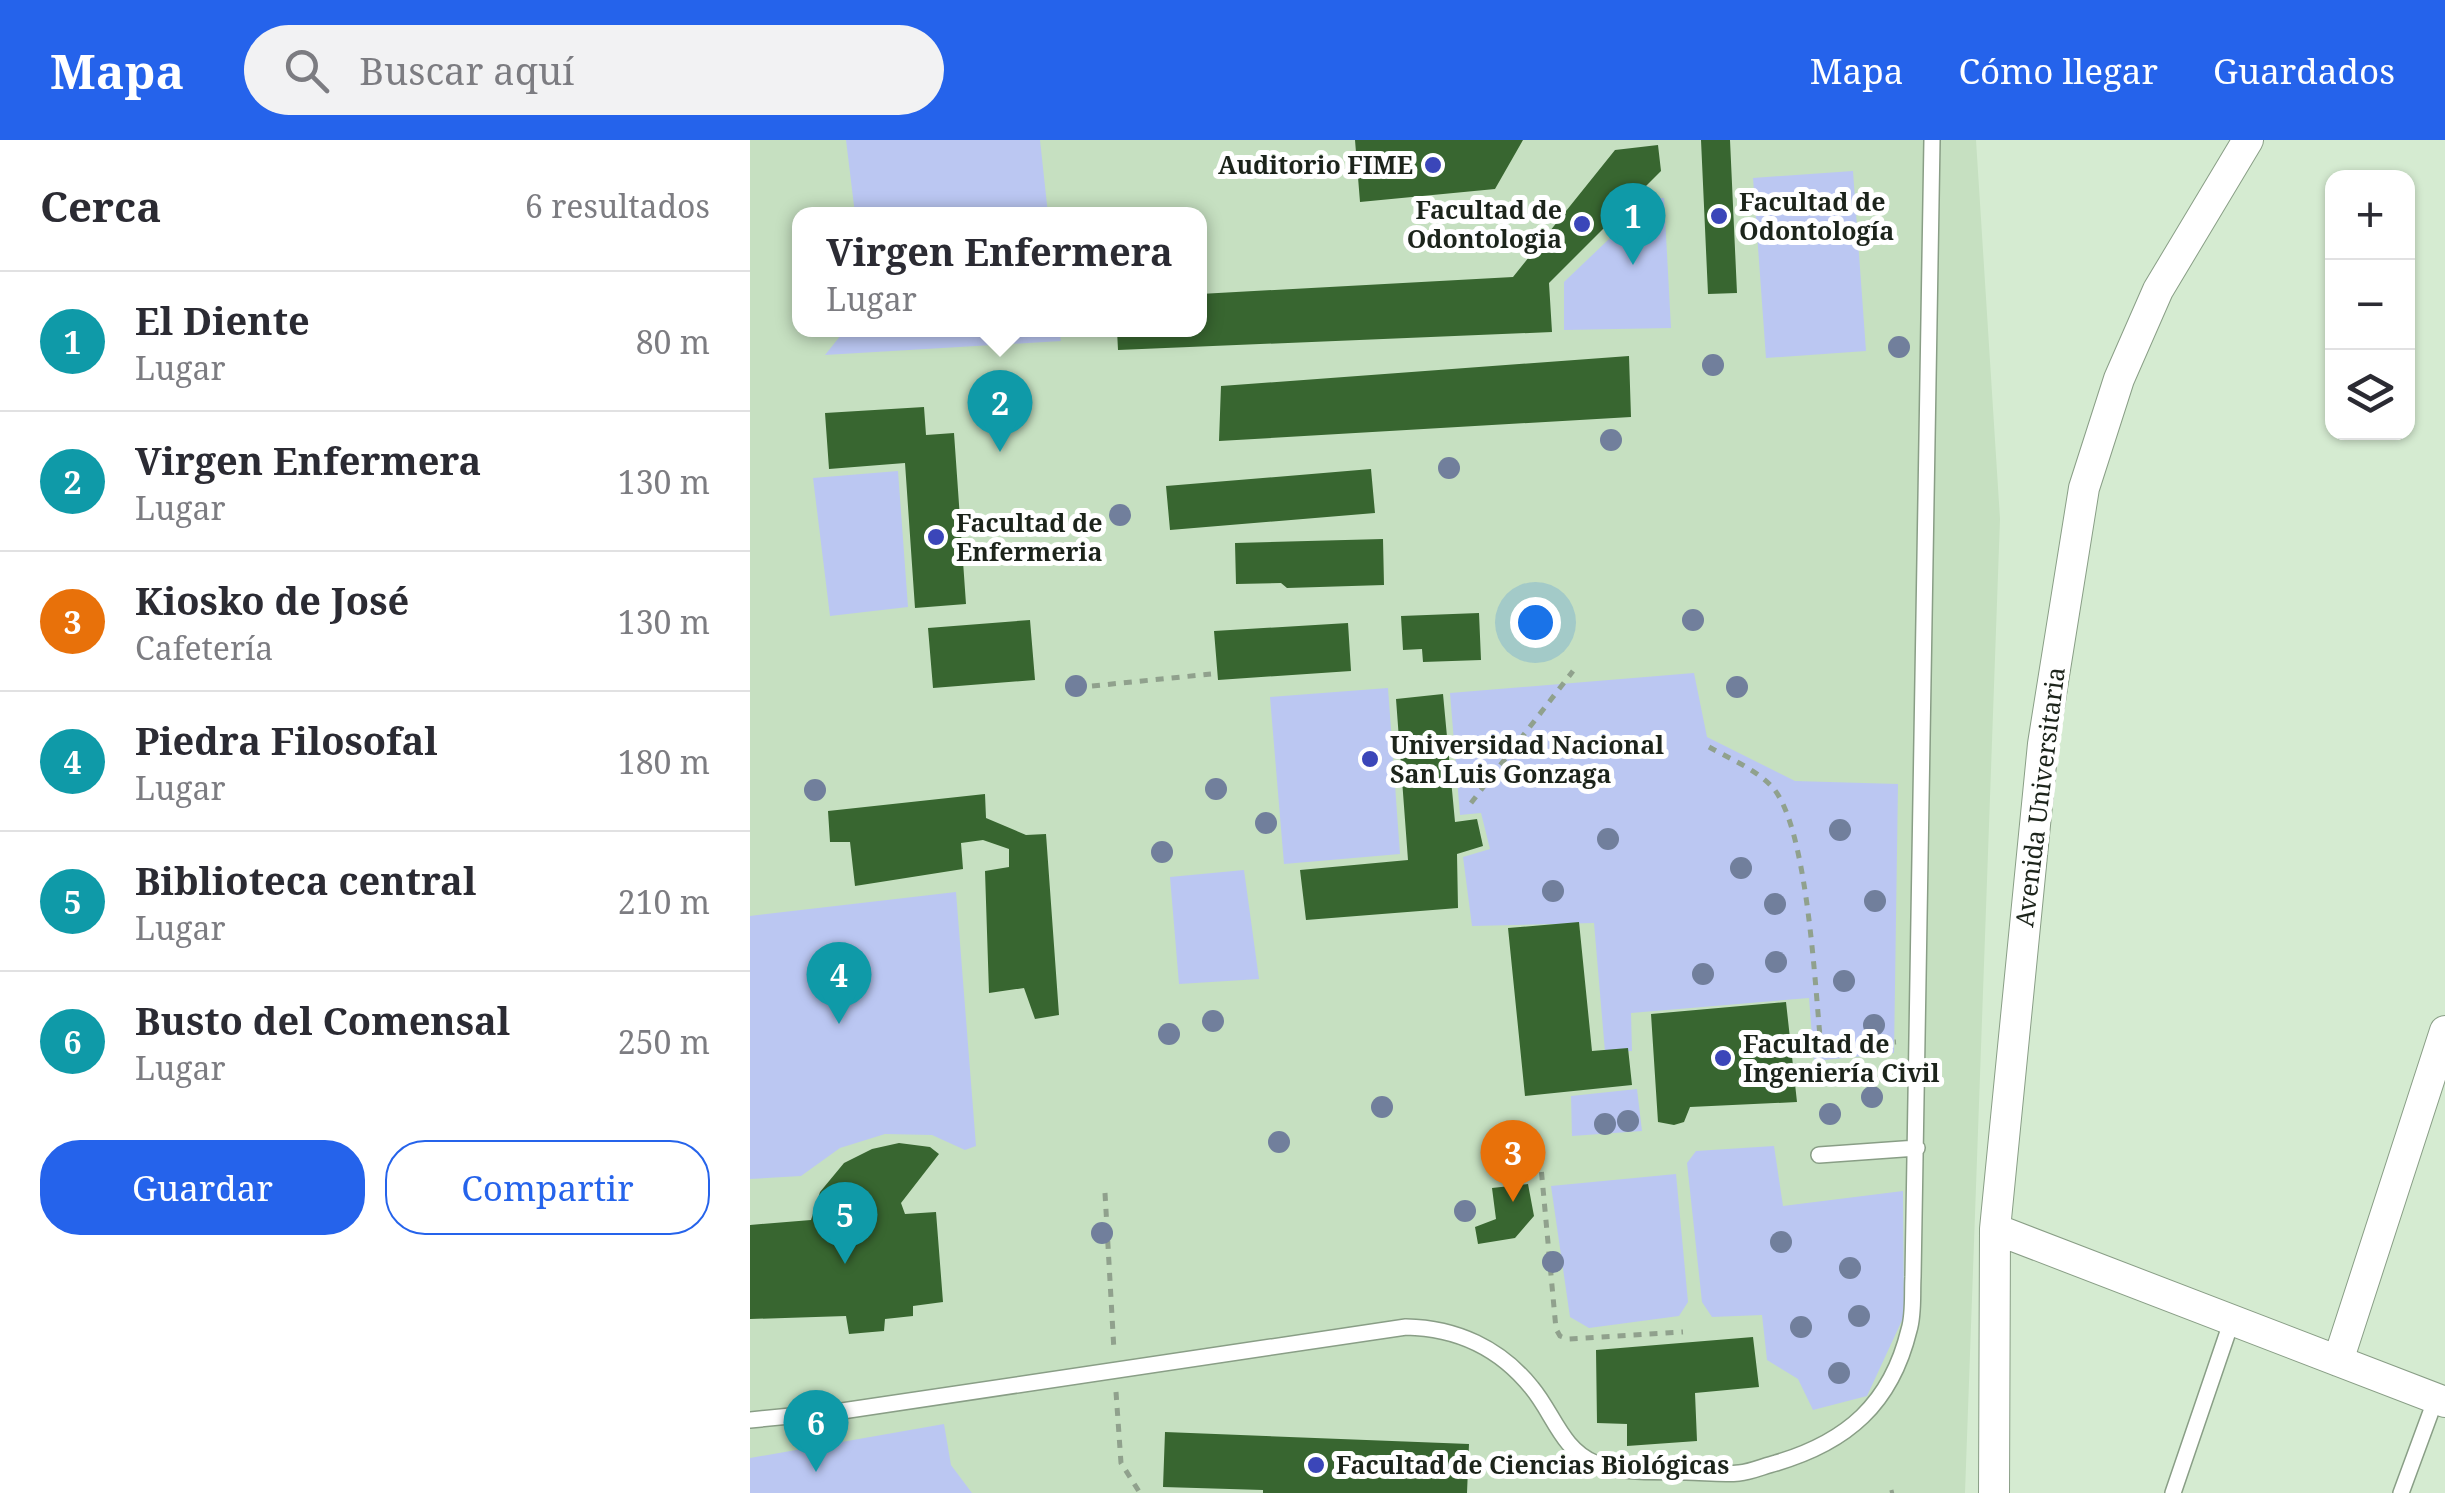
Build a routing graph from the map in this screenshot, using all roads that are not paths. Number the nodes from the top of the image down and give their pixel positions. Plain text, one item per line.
1 (1932, 140) edge
2 (2248, 140) edge
3 (2445, 1030) edge
4 (2440, 1065) edge
5 (1916, 1148) junction
6 (1819, 1155) dead end
7 (1994, 1229) junction
8 (2232, 1320) junction
9 (2338, 1361) junction
10 (2440, 1400) edge
11 (750, 1420) edge
12 (1994, 1493) edge
13 (2173, 1493) edge
14 (2402, 1493) edge

1 - 5 lane
2 - 7 street, Avenida Universitaria
3 - 4 street
4 - 9 street
5 - 6 lane
5 - 11 lane
7 - 8 street
7 - 12 street, Avenida Universitaria
8 - 9 street
8 - 13 lane
9 - 10 street
10 - 14 lane

